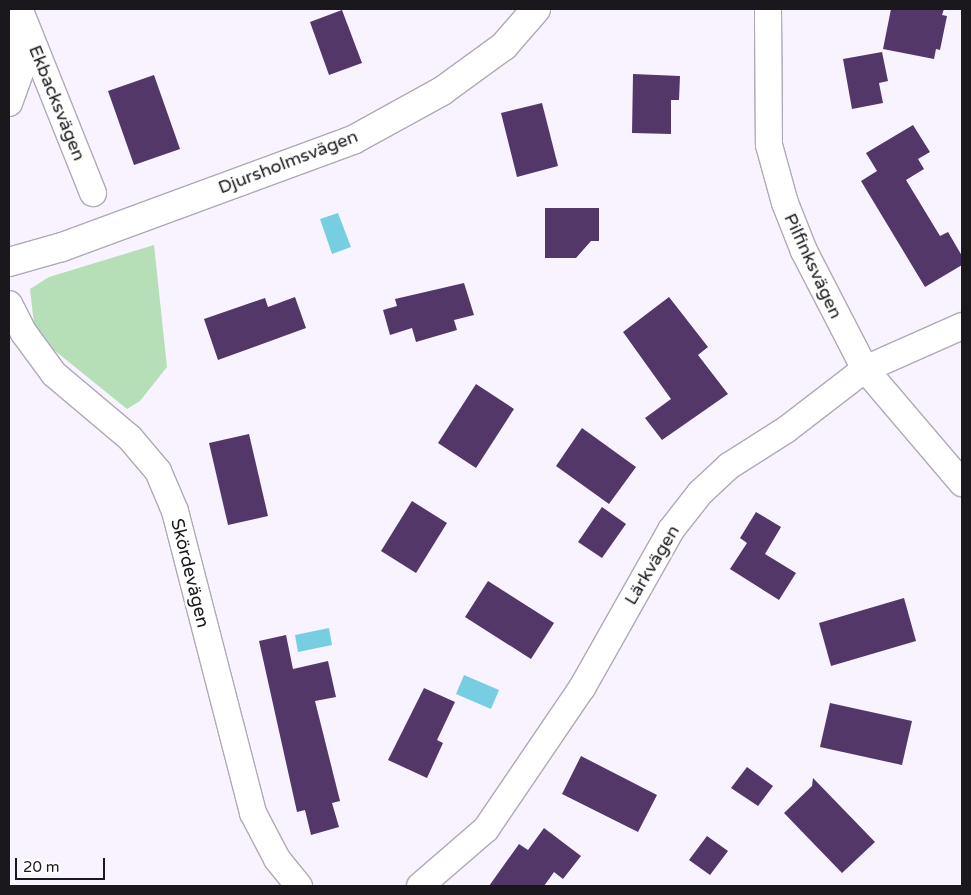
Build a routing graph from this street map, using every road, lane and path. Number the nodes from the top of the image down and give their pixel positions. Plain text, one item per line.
1 (536, 9) edge
2 (768, 9) edge
3 (20, 11) edge
4 (9, 103) edge
5 (93, 193) dead end
6 (9, 262) edge
7 (9, 304) edge
8 (962, 326) edge
9 (865, 368) junction
10 (962, 483) edge
11 (299, 886) edge
12 (420, 886) edge

1 - 6 street, Djursholmsvägen
2 - 9 street, Pilfinksvägen
3 - 4 street, Ekbacksvägen
3 - 5 street, Ekbacksvägen
7 - 11 street, Skördevägen
8 - 9 street, Lärkvägen
9 - 10 street, Pilfinksvägen
9 - 12 street, Lärkvägen

